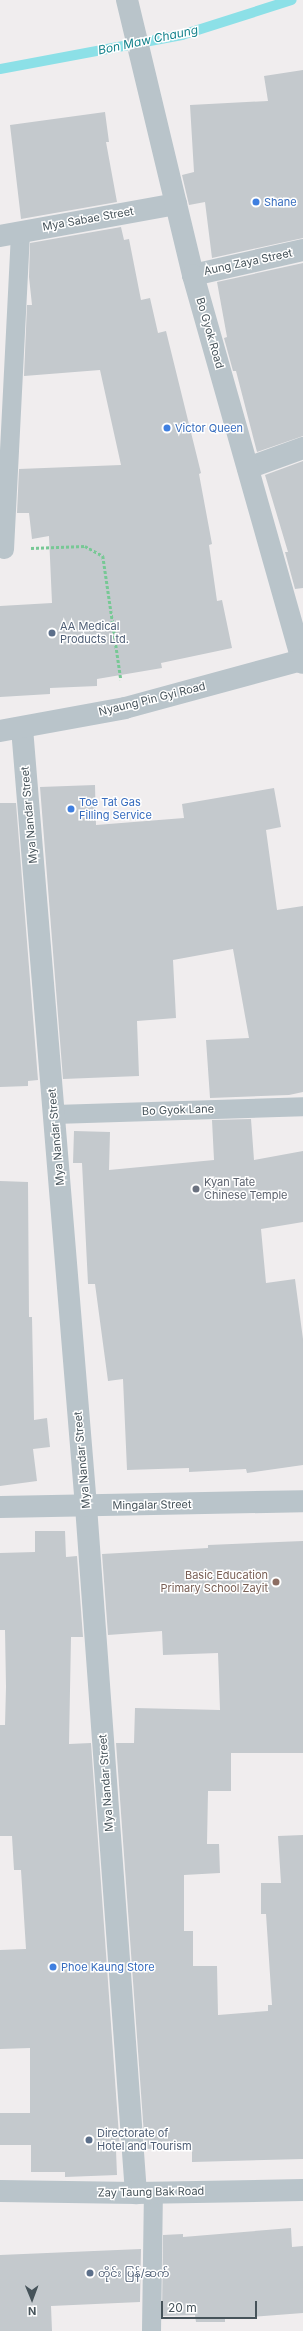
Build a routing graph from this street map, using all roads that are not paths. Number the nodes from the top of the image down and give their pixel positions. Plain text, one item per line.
1 (127, 0) edge
2 (176, 204) junction
3 (10, 234) edge
4 (303, 250) edge
5 (193, 275) junction
6 (303, 448) edge
7 (248, 468) junction
8 (4, 549) road end
9 (303, 661) edge
10 (22, 728) junction
11 (0, 731) edge
12 (303, 1106) edge
13 (54, 1114) junction
14 (303, 1501) edge
15 (86, 1506) junction
16 (0, 1507) edge
17 (303, 2190) edge
18 (0, 2191) edge
19 (145, 2192) junction
20 (151, 2331) edge

1 - 2 street, Bo Gyok Road
2 - 3 street, Mya Sabae Street
2 - 5 street, Bo Gyok Road
3 - 8 lane
4 - 5 street, Aung Zaya Street
5 - 7 street, Bo Gyok Road
6 - 7 street
7 - 9 street, Bo Gyok Road
9 - 10 street, Nyaung Pin Gyi Road
10 - 11 street, Nyaung Pin Gyi Road
10 - 13 street, Mya Nandar Street
12 - 13 lane, Bo Gyok Lane
13 - 15 street, Mya Nandar Street
14 - 15 street, Mingalar Street
15 - 16 street, Mingalar Street
15 - 19 street, Mya Nandar Street
17 - 19 street, Zay Taung Bak Road
18 - 19 street, Zay Taung Bak Road
19 - 20 lane

